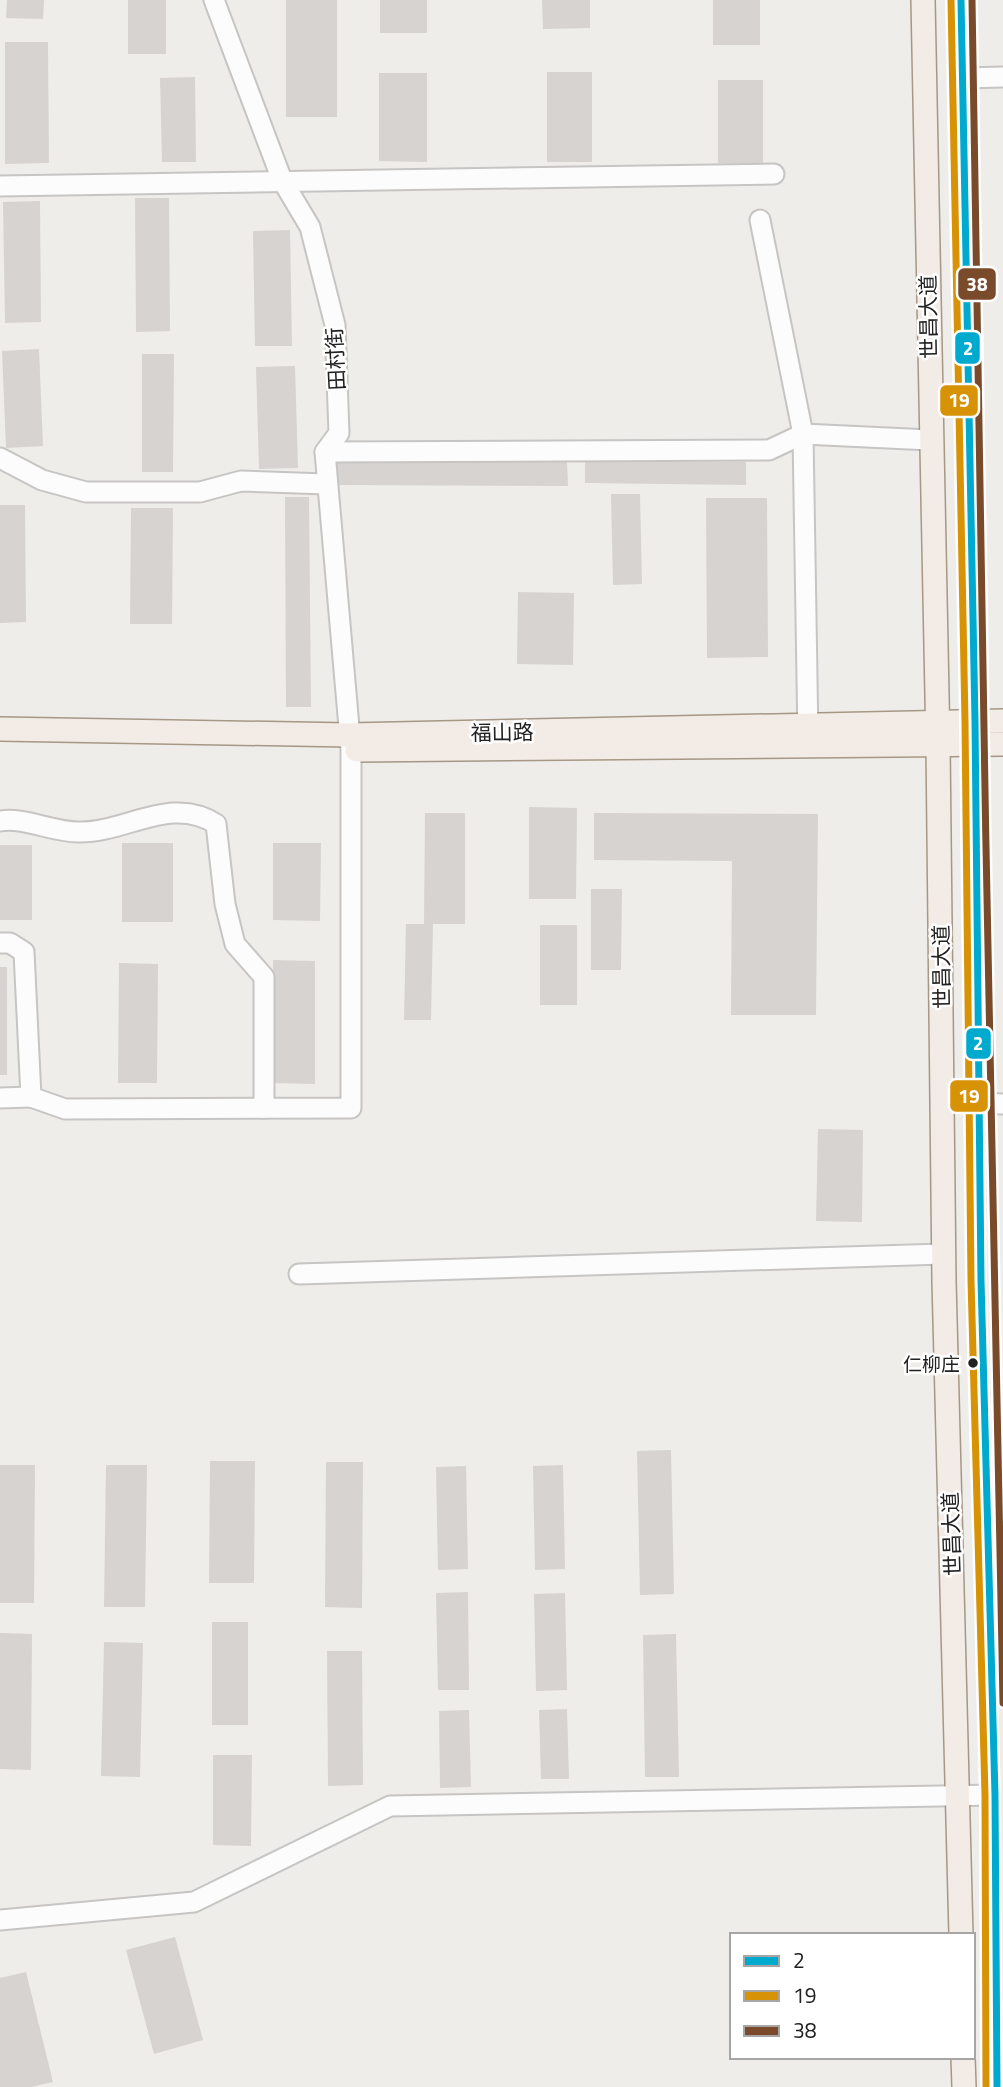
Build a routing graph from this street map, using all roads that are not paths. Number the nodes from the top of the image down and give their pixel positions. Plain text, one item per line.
1 (214, 0) edge
2 (923, 0) edge
3 (961, 0) edge
4 (1003, 77) edge
5 (963, 78) junction
6 (774, 174) dead end
7 (282, 180) junction
8 (0, 186) edge
9 (760, 220) dead end
10 (803, 434) junction
11 (930, 440) junction
12 (325, 452) junction
13 (0, 458) edge
14 (326, 484) junction
15 (1003, 721) edge
16 (0, 729) edge
17 (975, 733) junction
18 (938, 734) junction
19 (808, 736) junction
20 (350, 742) junction
21 (0, 744) edge
22 (1003, 744) edge
23 (0, 821) edge
24 (0, 943) edge
25 (31, 1097) junction
26 (0, 1098) edge
27 (979, 1104) junction
28 (1003, 1104) edge
29 (264, 1108) junction
30 (943, 1254) junction
31 (299, 1274) dead end
32 (998, 1739) edge
33 (959, 1795) junction
34 (995, 1795) junction
35 (0, 1920) edge
36 (961, 1933) edge
37 (963, 2059) edge
38 (964, 2087) edge
39 (997, 2087) edge

1 - 7 street, 田村街
2 - 11 main road, 世昌大道
3 - 5 main road, 世昌大道
4 - 5 street
5 - 17 main road, 世昌大道
6 - 7 street
7 - 8 street
7 - 12 street, 田村街
9 - 10 street
10 - 11 street
10 - 12 street
10 - 19 street
11 - 18 main road, 世昌大道
12 - 14 street, 田村街
13 - 14 street
14 - 20 street, 田村街
15 - 17 main road
16 - 20 main road
17 - 18 main road
17 - 22 main road
17 - 27 main road, 世昌大道
18 - 19 main road
18 - 30 main road, 世昌大道
19 - 20 main road
20 - 21 main road
20 - 29 street, 田村街
23 - 29 street
24 - 25 street
25 - 26 street
25 - 29 street
27 - 28 street
27 - 32 main road, 世昌大道
30 - 31 street
30 - 33 main road, 世昌大道
32 - 34 main road, 世昌大道
33 - 34 street
33 - 35 street
33 - 36 main road, 世昌大道
34 - 39 main road, 世昌大道
37 - 38 main road

